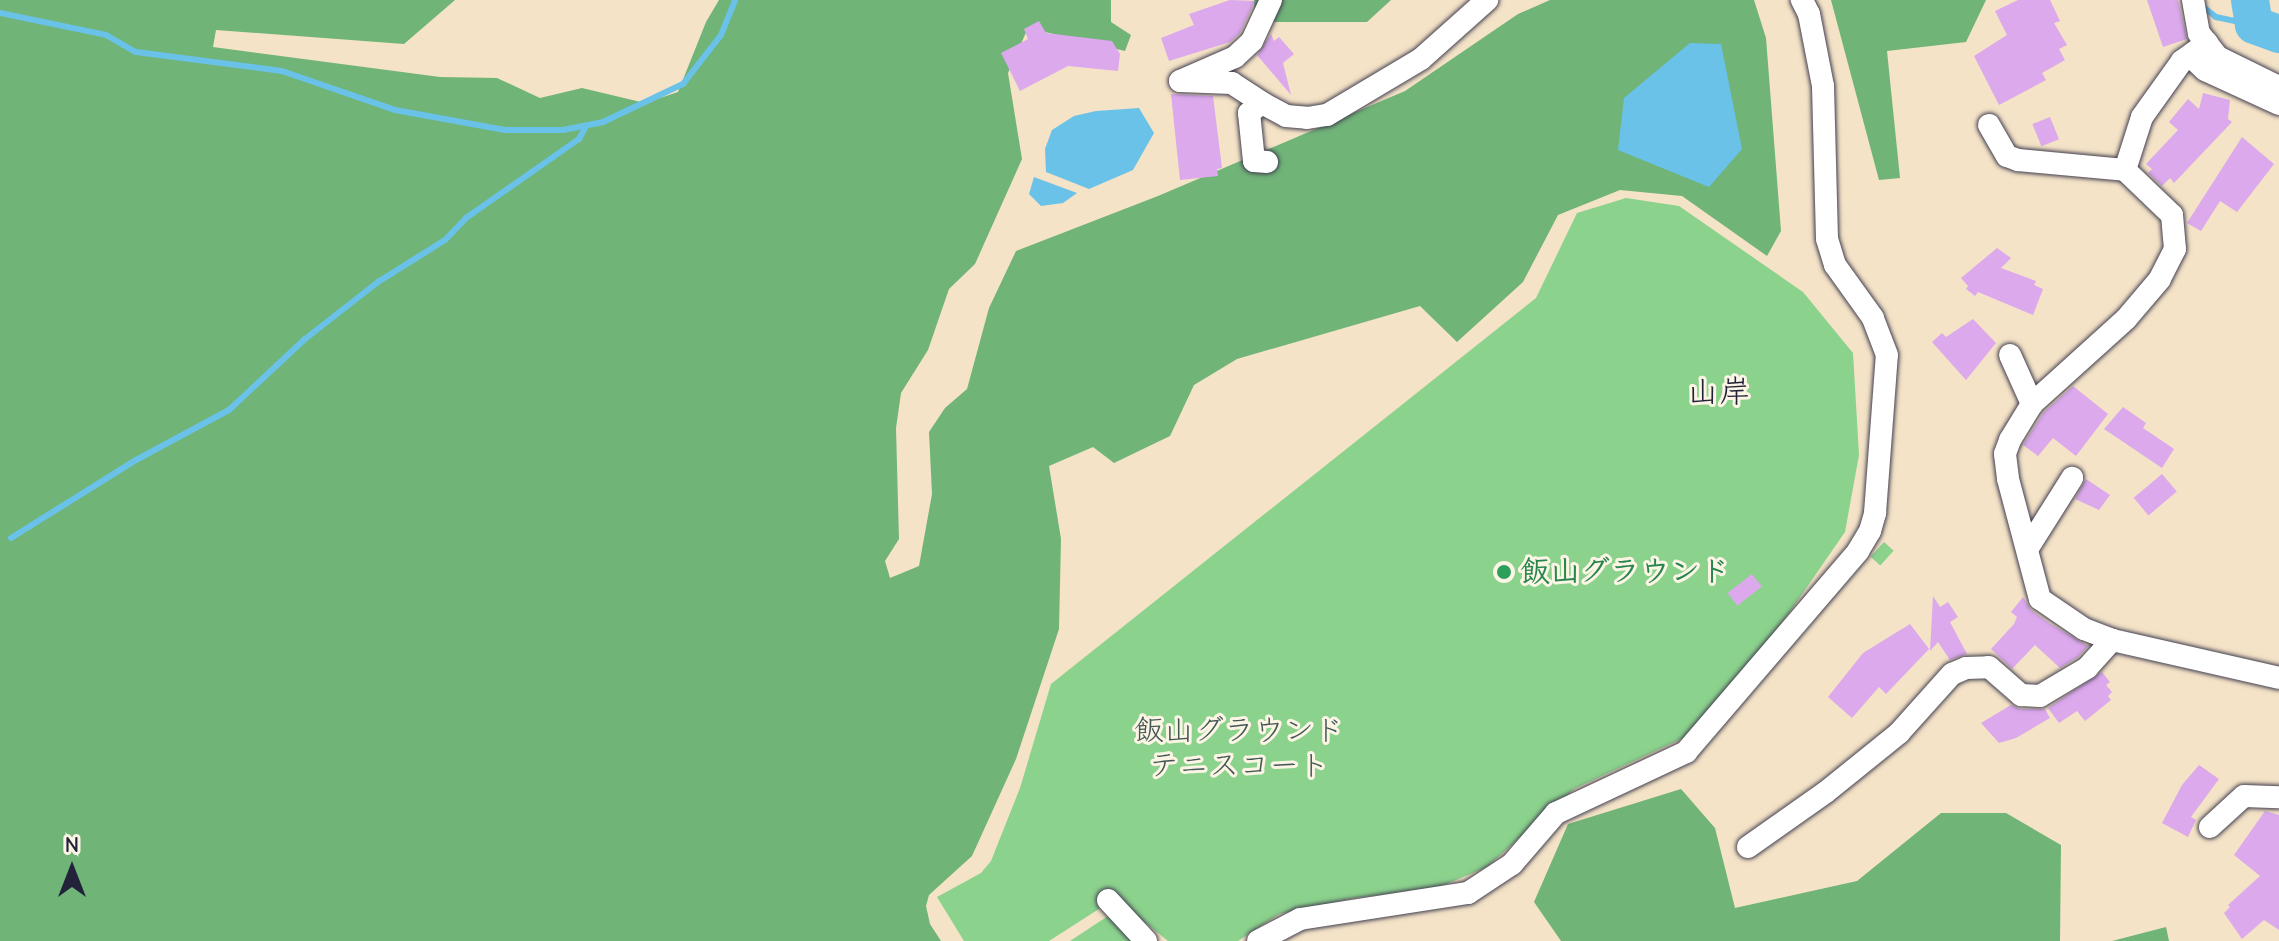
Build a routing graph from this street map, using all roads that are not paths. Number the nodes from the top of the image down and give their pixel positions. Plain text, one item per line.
1 (1271, 0) edge
2 (1487, 0) edge
3 (1802, 0) edge
4 (2193, 0) edge
5 (2199, 50) junction
6 (2279, 87) edge
7 (1264, 104) junction
8 (2279, 104) edge
9 (1989, 125) dead end
10 (1267, 162) dead end
11 (2125, 170) junction
12 (2010, 355) dead end
13 (2032, 404) junction
14 (2072, 478) dead end
15 (2028, 548) junction
16 (2112, 640) junction
17 (2279, 678) edge
18 (2279, 797) edge
19 (2210, 827) dead end
20 (1748, 847) dead end
21 (1108, 900) dead end
22 (1146, 941) edge
23 (1258, 941) edge

1 - 7 street
2 - 7 street
3 - 23 street
4 - 5 street
5 - 6 street
5 - 8 street
5 - 11 street
7 - 10 street
9 - 11 street
11 - 13 street
12 - 13 street
13 - 15 street
14 - 15 street
15 - 16 street
16 - 17 street
16 - 20 street
18 - 19 street
21 - 22 street

